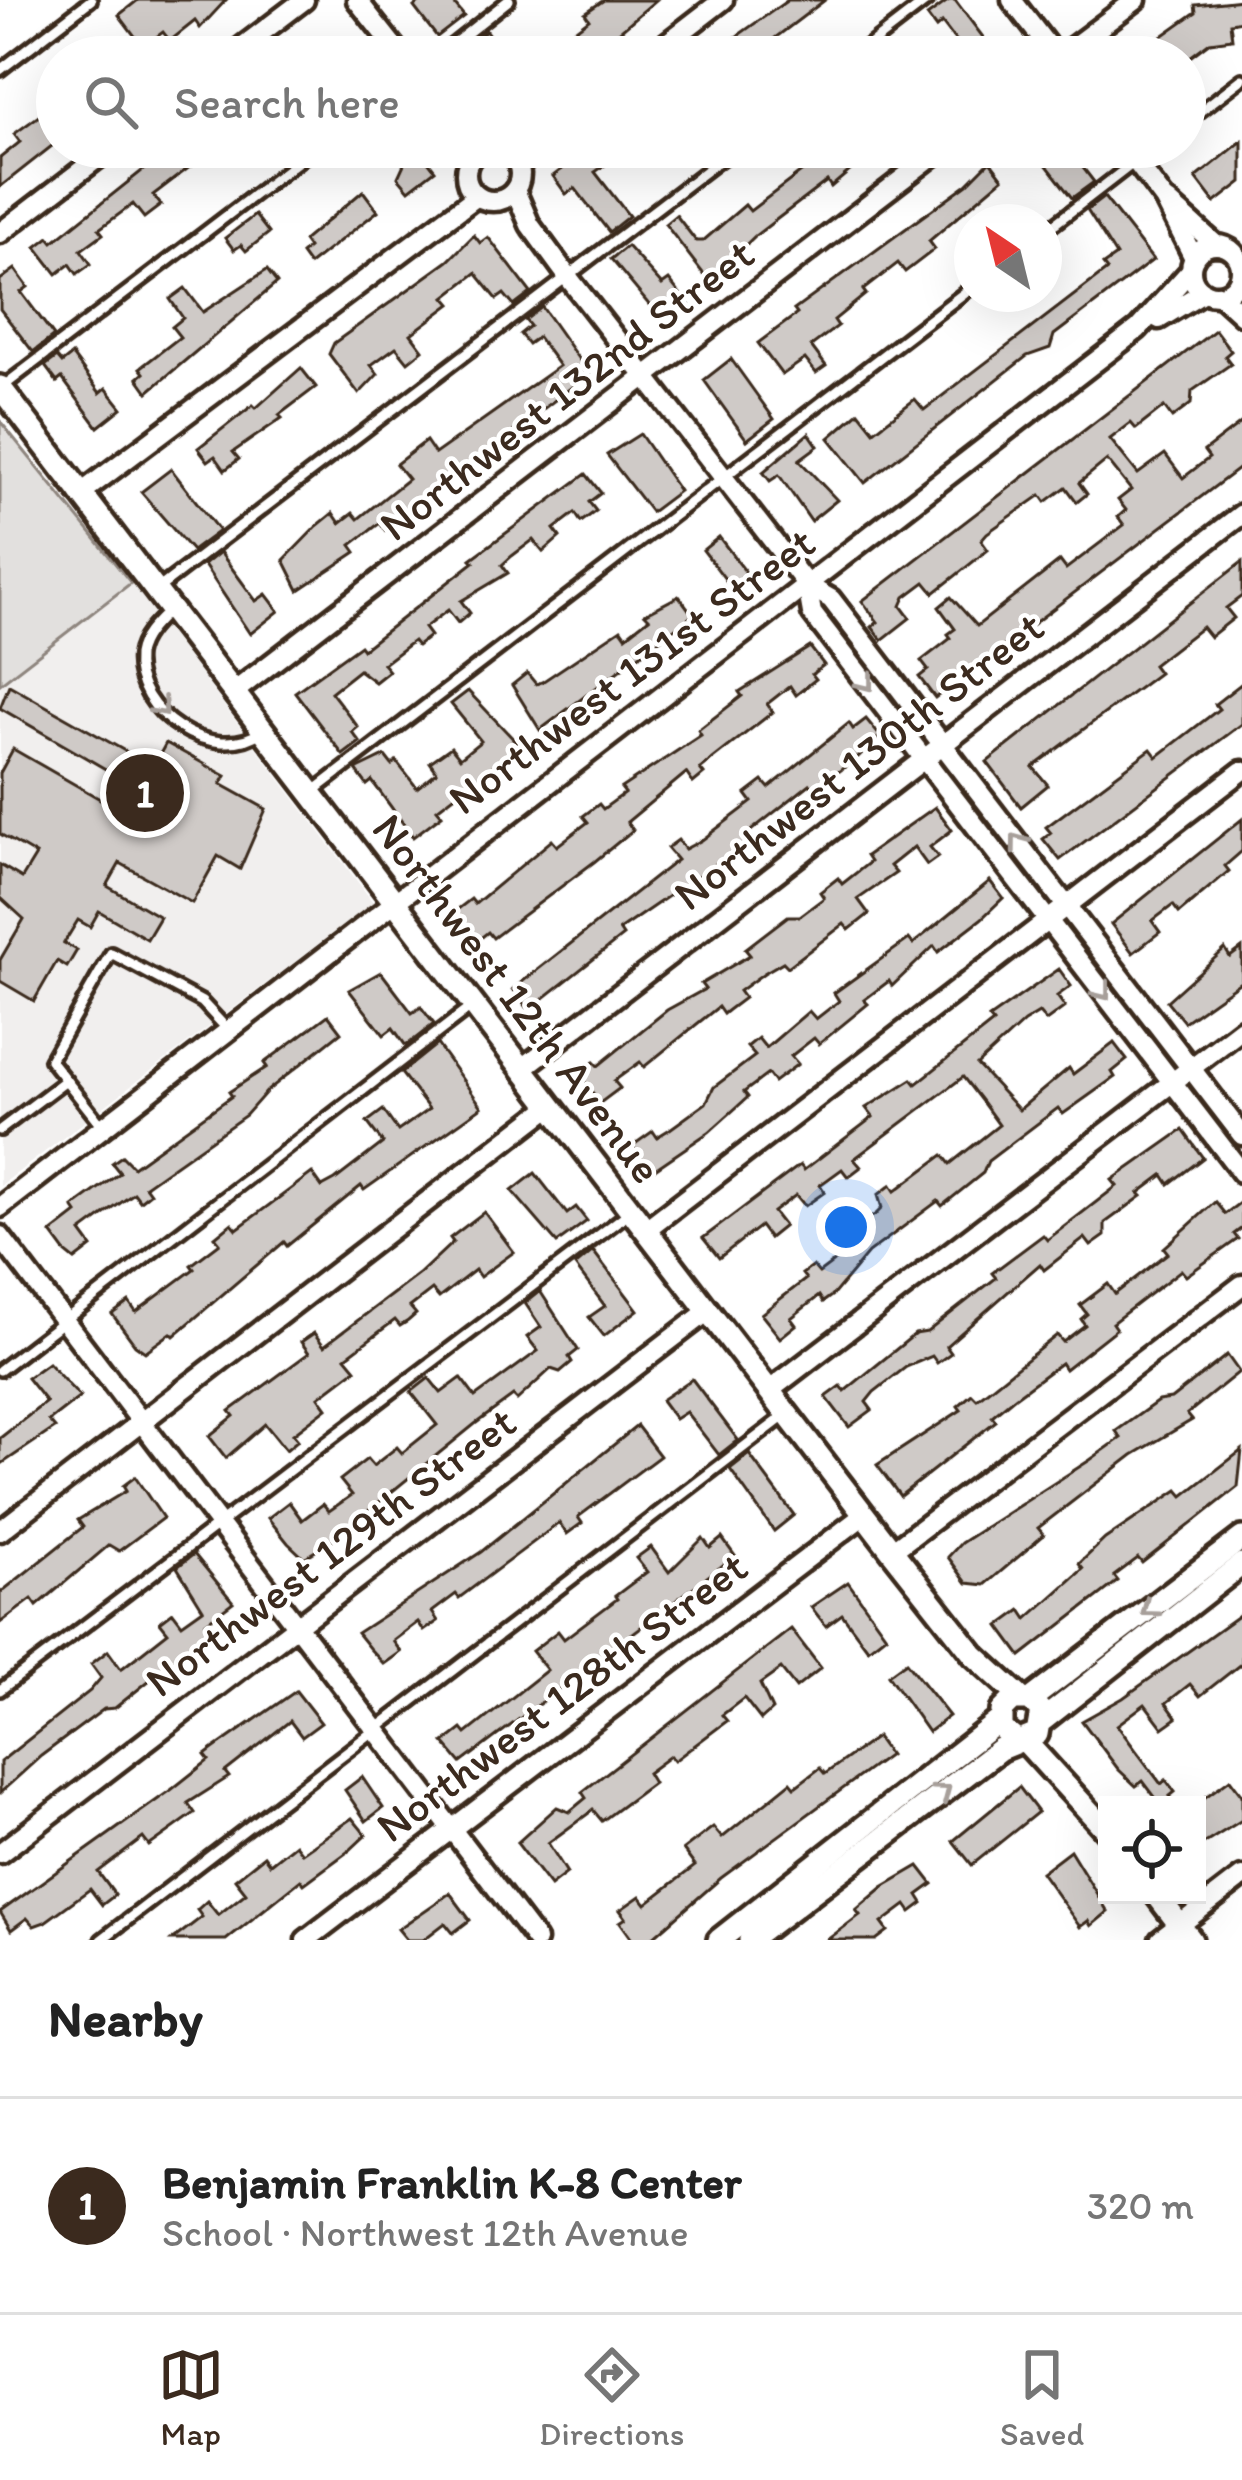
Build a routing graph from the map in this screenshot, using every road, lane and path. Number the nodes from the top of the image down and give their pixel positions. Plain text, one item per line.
1 (92, 0) edge
2 (304, 0) edge
3 (357, 0) edge
4 (509, 0) edge
5 (724, 0) edge
6 (928, 0) edge
7 (1012, 0) edge
8 (1136, 0) edge
9 (45, 36) edge
10 (257, 36) edge
11 (385, 36) edge
12 (464, 36) edge
13 (677, 36) edge
14 (881, 36) edge
15 (1041, 36) edge
16 (1087, 36) edge
17 (36, 43) edge
18 (0, 70) edge
19 (1242, 80) edge
20 (1206, 107) edge
21 (84, 168) edge
22 (289, 168) edge
23 (475, 168) edge
24 (514, 168) edge
25 (710, 168) edge
26 (917, 168) edge
27 (1115, 168) edge
28 (1141, 168) edge
29 (473, 190) junction
30 (508, 195) junction
31 (1164, 199) junction
32 (1062, 216) edge
33 (0, 232) edge
34 (1228, 243) edge
35 (1192, 264) junction
36 (568, 277) junction
37 (1241, 277) edge
38 (1211, 293) junction
39 (954, 301) edge
40 (1242, 315) edge
41 (1138, 329) junction
42 (647, 377) junction
43 (0, 387) edge
44 (724, 478) junction
45 (80, 494) junction
46 (1242, 514) edge
47 (807, 585) junction
48 (162, 600) junction
49 (235, 692) junction
50 (263, 730) junction
51 (943, 744) junction
52 (925, 758) junction
53 (1242, 771) edge
54 (312, 793) junction
55 (395, 900) junction
56 (1067, 906) junction
57 (1048, 921) junction
58 (474, 1004) junction
59 (1242, 1029) edge
60 (228, 1030) junction
61 (1191, 1068) junction
62 (523, 1069) junction
63 (66, 1080) junction
64 (1173, 1082) junction
65 (551, 1106) junction
66 (103, 1127) junction
67 (0, 1130) edge
68 (1242, 1135) edge
69 (1242, 1172) edge
70 (0, 1207) edge
71 (639, 1221) junction
72 (0, 1237) edge
73 (1242, 1285) edge
74 (708, 1312) junction
75 (63, 1321) junction
76 (0, 1370) edge
77 (770, 1390) junction
78 (787, 1414) junction
79 (140, 1425) junction
80 (864, 1515) junction
81 (216, 1526) junction
82 (0, 1531) edge
83 (1242, 1538) edge
84 (892, 1551) junction
85 (1242, 1564) edge
86 (294, 1628) junction
87 (974, 1655) junction
88 (0, 1690) edge
89 (1025, 1699) junction
90 (1001, 1716) junction
91 (374, 1731) junction
92 (1031, 1732) junction
93 (1098, 1819) edge
94 (451, 1827) junction
95 (0, 1853) edge
96 (1242, 1877) edge
97 (1163, 1904) edge
98 (1185, 1932) edge
99 (529, 1938) edge
100 (101, 1940) edge
101 (306, 1940) edge
102 (719, 1940) edge
103 (750, 1940) edge
104 (1160, 1940) edge

1 - 9 lane
2 - 10 street
3 - 11 street
4 - 12 lane
5 - 13 street
6 - 14 lane
7 - 15 street
8 - 16 street
17 - 18 lane
19 - 20 lane
21 - 33 street
22 - 43 lane
23 - 29 street
24 - 30 street
25 - 36 lane
26 - 42 street, Northwest 132nd Street
27 - 32 lane
28 - 31 street
29 - 30 street
29 - 45 street
30 - 36 street
31 - 34 street
31 - 35 street
34 - 35 street, Northwest 131st Street
34 - 37 street
35 - 38 street
35 - 41 street, Northwest 131st Street
36 - 42 street
36 - 48 lane
37 - 38 street, Northwest 131st Street
38 - 40 street
38 - 41 street, Northwest 131st Street
39 - 44 lane
41 - 47 street, Northwest 131st Street
42 - 44 street
42 - 49 street, Northwest 132nd Street
43 - 45 street, Northwest 12th Avenue
44 - 47 street
44 - 54 lane
45 - 48 street, Northwest 12th Avenue
46 - 51 street, Northwest 130th Street
47 - 51 street
47 -> 52 street
47 - 55 street, Northwest 131st Street
48 - 49 street, Northwest 12th Avenue
48 -> 50 lane
49 - 50 street, Northwest 12th Avenue
50 - 54 street, Northwest 12th Avenue
51 - 52 street, Northwest 130th Street
56 -> 51 street
52 - 57 street
52 - 62 street, Northwest 130th Street
53 - 56 street
54 - 55 street, Northwest 12th Avenue
55 - 58 street, Northwest 12th Avenue
55 - 60 street, Northwest 131st Street
56 - 57 street
56 - 61 street
57 -> 64 street
57 - 71 street
58 - 62 street, Northwest 12th Avenue
58 - 75 lane
59 - 61 street
60 - 63 lane
60 - 66 street, Northwest 131st Street
61 - 64 street
61 - 68 street
62 - 65 street, Northwest 12th Avenue
63 - 66 lane
63 - 67 lane
64 - 69 street
64 - 77 street
65 - 71 street, Northwest 12th Avenue
65 - 79 street
66 - 70 street, Northwest 131st Street
71 - 74 street, Northwest 12th Avenue
71 - 81 lane
72 - 75 street
73 - 84 street
74 - 77 street, Northwest 12th Avenue
74 - 86 street, Northwest 129th Street
75 - 76 lane
75 - 79 street
77 - 78 street, Northwest 12th Avenue
78 - 80 street, Northwest 12th Avenue
78 - 91 lane
79 - 81 street
79 - 82 street
80 - 84 street, Northwest 12th Avenue
80 - 94 street, Northwest 128th Street
81 - 86 street
81 - 88 lane
83 -> 89 street
84 - 87 street, Northwest 12th Avenue
85 - 92 street
86 - 91 street
86 - 95 street, Northwest 129th Street
87 - 89 street, Northwest 12th Avenue
87 - 90 street, Northwest 12th Avenue
89 - 90 street
89 - 92 street, Northwest 12th Avenue
90 - 92 street, Northwest 12th Avenue
90 - 102 street
91 - 94 street
91 - 100 lane
92 - 93 street
103 -> 92 street
94 - 99 street
94 - 101 street, Northwest 128th Street
96 - 98 street
97 - 98 street
98 - 104 street

